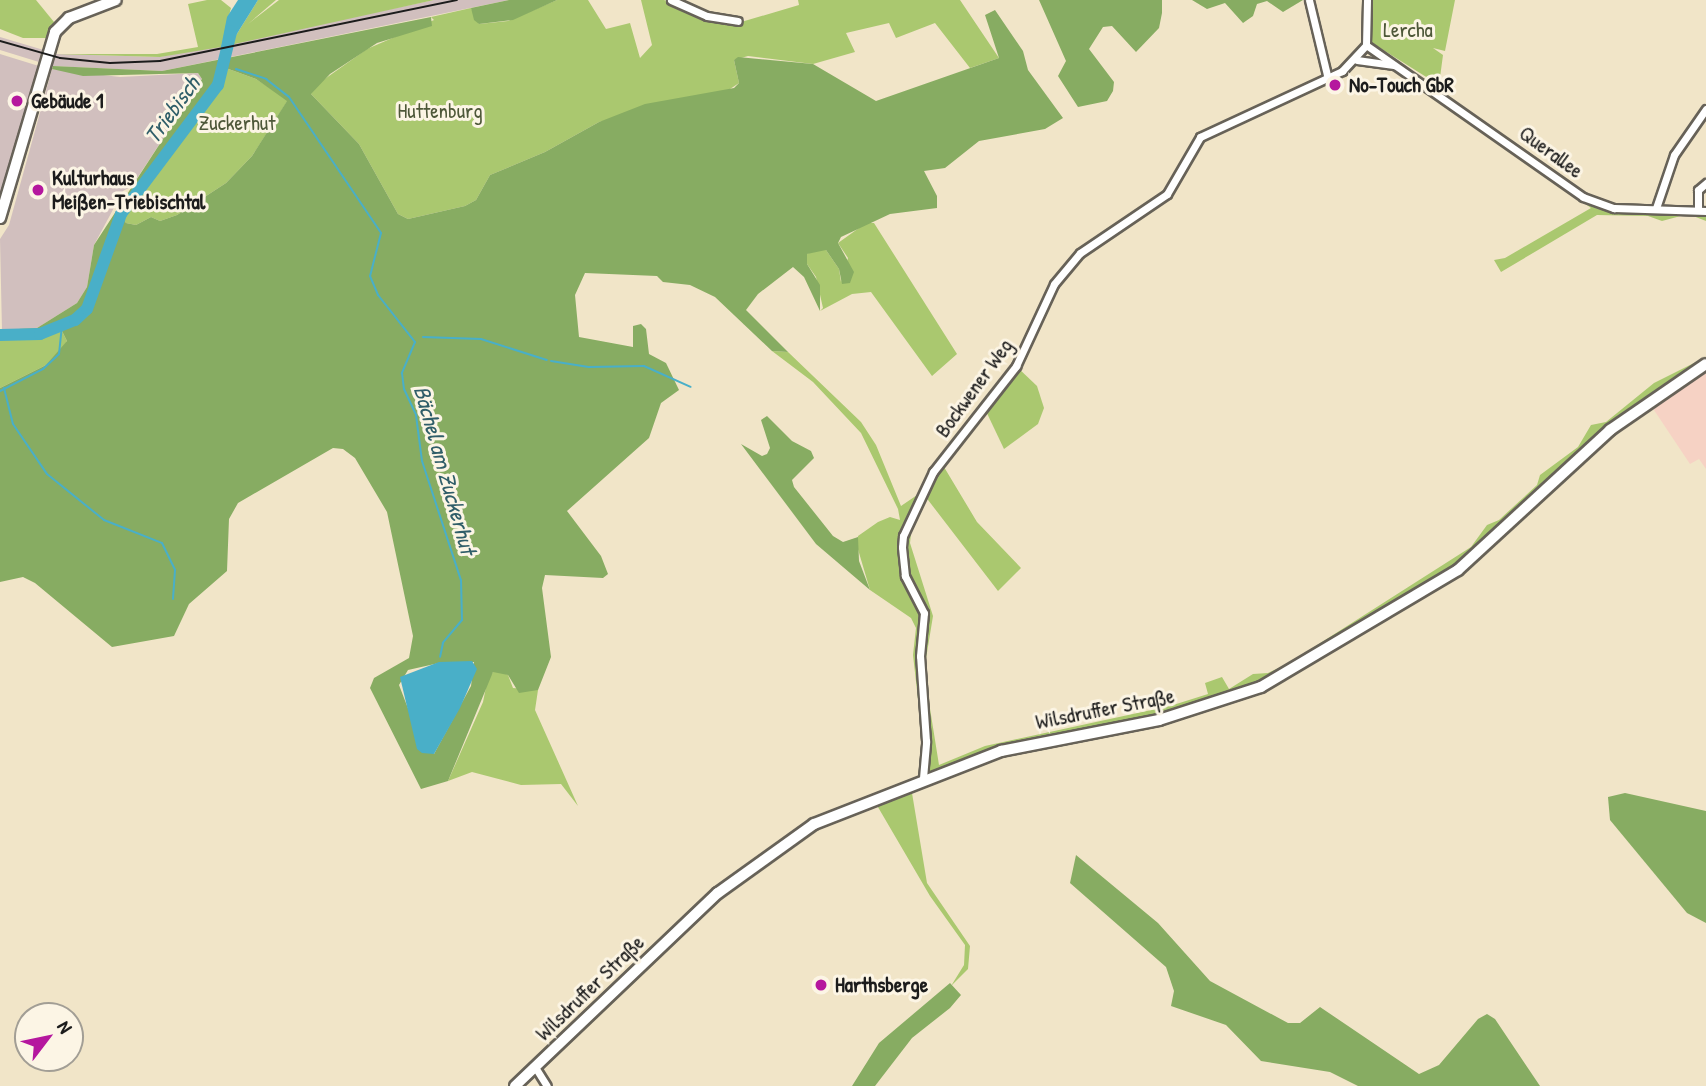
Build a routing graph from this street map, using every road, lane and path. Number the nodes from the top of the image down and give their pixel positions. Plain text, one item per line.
1 (116, 0) edge
2 (671, 0) edge
3 (1309, 0) edge
4 (1367, 0) edge
5 (738, 21) dead end
6 (1366, 45) junction
7 (1357, 60) junction
8 (1395, 65) junction
9 (1328, 79) junction
10 (1706, 109) edge
11 (1706, 183) edge
12 (1656, 208) junction
13 (1702, 210) edge
14 (0, 218) edge
15 (1706, 364) edge
16 (923, 778) junction
17 (535, 1067) junction
18 (515, 1086) edge
19 (547, 1086) edge

1 - 14 main road
2 - 5 street
3 - 9 street
4 - 6 street
6 - 7 street, Bockwener Weg
6 - 8 street, Querallee
7 - 8 street, Querallee
7 - 9 street, Bockwener Weg
8 - 12 street, Querallee
9 - 16 street, Bockwener Weg
10 - 12 street
11 - 13 street
12 - 13 street, Querallee
15 - 16 main road, Wilsdruffer Straße
16 - 17 main road, Wilsdruffer Straße
17 - 18 main road, Wilsdruffer Straße
17 - 19 street

